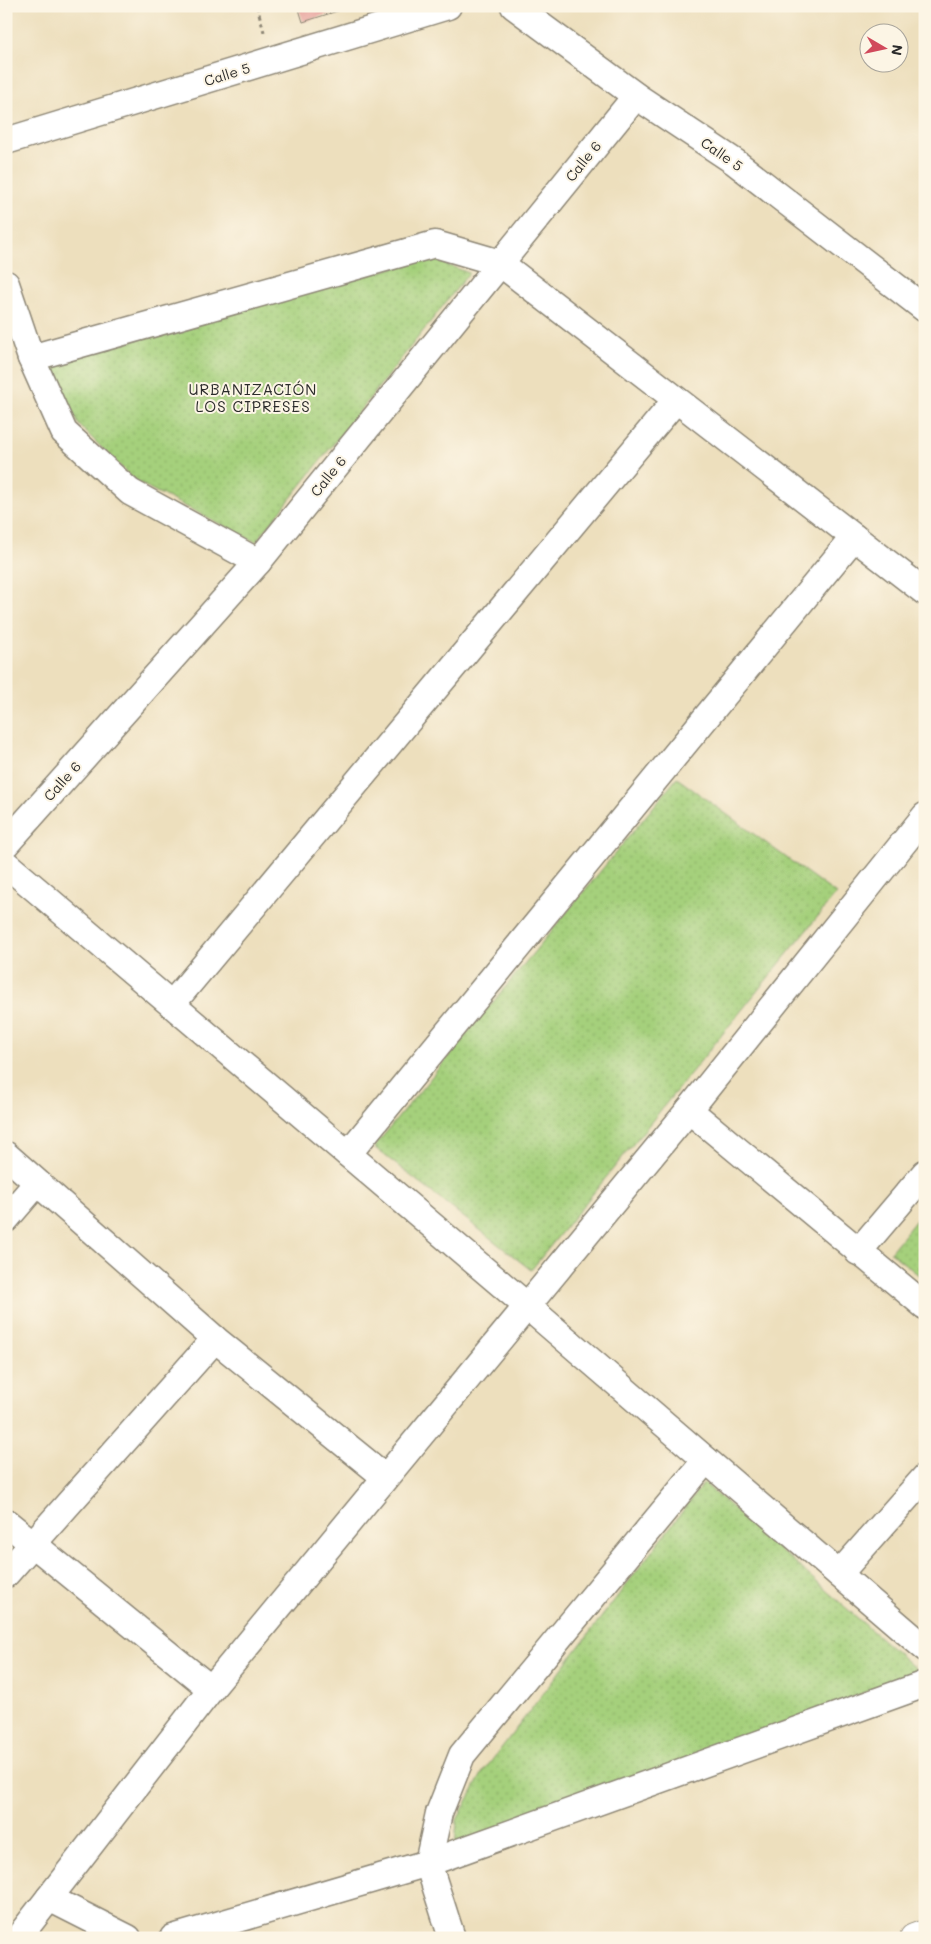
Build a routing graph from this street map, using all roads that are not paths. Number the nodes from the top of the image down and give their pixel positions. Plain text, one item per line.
1 (448, 6) edge
2 (514, 6) edge
3 (636, 96) junction
4 (6, 141) edge
5 (500, 263) junction
6 (6, 284) edge
7 (925, 309) edge
8 (31, 358) junction
9 (676, 400) junction
10 (854, 537) junction
11 (258, 562) junction
12 (925, 592) edge
13 (925, 816) edge
14 (6, 844) edge
15 (6, 864) edge
16 (172, 1004) junction
17 (689, 1110) junction
18 (348, 1154) junction
19 (6, 1155) edge
20 (925, 1172) edge
21 (37, 1183) junction
22 (6, 1219) edge
23 (858, 1252) junction
24 (527, 1306) junction
25 (925, 1306) edge
26 (215, 1338) junction
27 (706, 1460) junction
28 (385, 1477) junction
29 (925, 1477) edge
30 (6, 1522) edge
31 (32, 1543) junction
32 (6, 1574) edge
33 (839, 1574) junction
34 (925, 1648) edge
35 (925, 1684) edge
36 (211, 1689) junction
37 (428, 1863) junction
38 (49, 1898) junction
39 (925, 1934) edge
40 (18, 1938) edge
41 (128, 1938) edge
42 (173, 1938) edge
43 (452, 1938) edge
44 (914, 1938) edge

1 - 4 street, Calle 5
2 - 3 street, Calle 5
3 - 5 street, Calle 6
3 - 7 street, Calle 5
5 - 8 street
5 - 9 street
5 - 11 street, Calle 6
6 - 8 street
8 - 11 street
9 - 10 street
9 - 16 street
10 - 12 street
10 - 18 street
11 - 14 street, Calle 6
13 - 17 street
15 - 16 street
16 - 18 street
17 - 23 street
17 - 24 street
18 - 24 street
19 - 21 street
20 - 23 street
21 - 22 street
21 - 26 street
23 - 25 street
24 - 27 street
24 - 28 street
26 - 28 street
26 - 31 street
27 - 33 street
27 - 37 street
28 - 36 street
29 - 33 street
30 - 31 street
31 - 32 street
31 - 36 street
33 - 34 street
35 - 37 street
36 - 38 street
37 - 42 street
37 - 43 street
38 - 40 street
38 - 41 street
39 - 44 street

